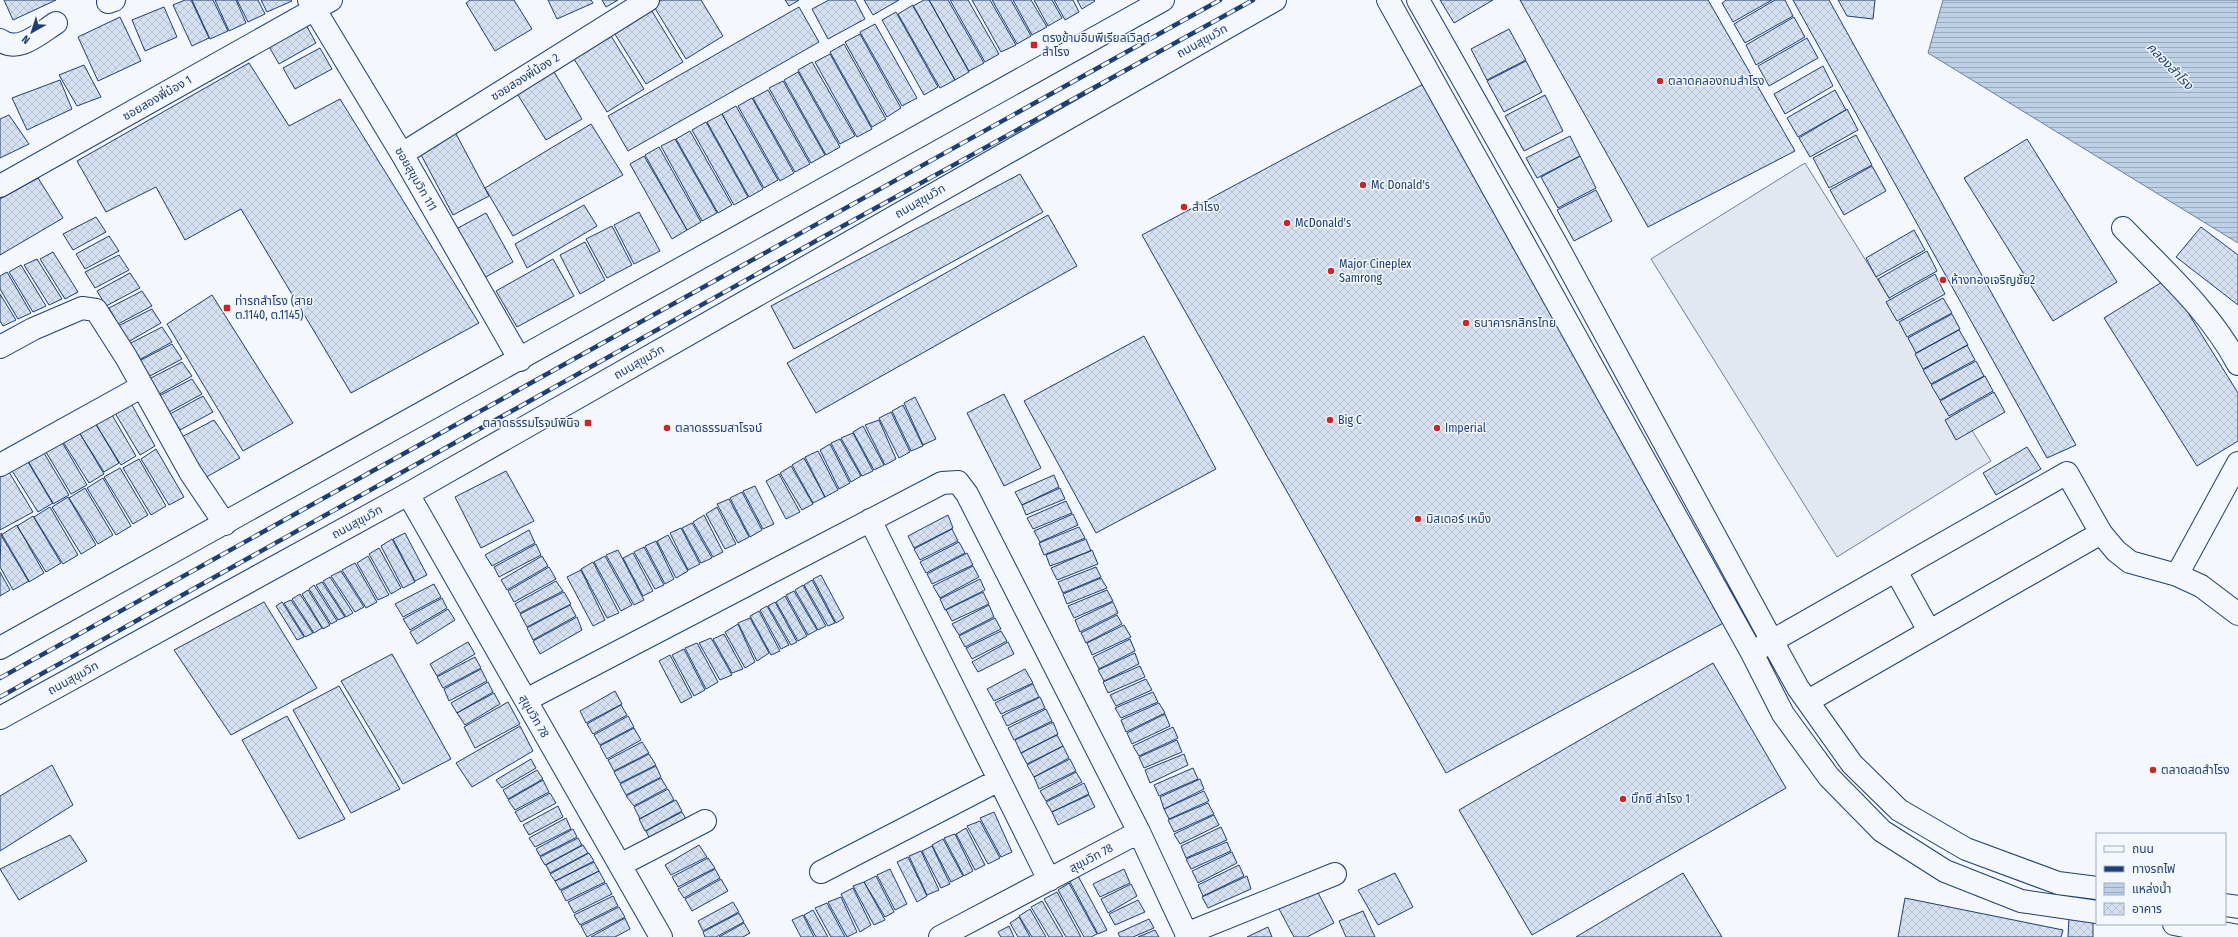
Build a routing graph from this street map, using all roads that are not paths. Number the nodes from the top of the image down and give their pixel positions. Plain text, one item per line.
1 (648, 0) edge
2 (1163, 0) edge
3 (1275, 0) edge
4 (1388, 0) edge
5 (1418, 0) edge
6 (318, 3) edge
7 (56, 23) dead end
8 (0, 40) edge
9 (402, 154) junction
10 (0, 186) edge
11 (2124, 228) dead end
12 (0, 347) edge
13 (520, 360) junction
14 (2238, 364) edge
15 (141, 387) junction
16 (2238, 463) edge
17 (0, 465) edge
18 (408, 494) junction
19 (870, 520) junction
20 (225, 524) junction
21 (2101, 533) junction
22 (1896, 571) junction
23 (2177, 575) junction
24 (2238, 614) edge
25 (1929, 631) junction
26 (1772, 642) junction
27 (0, 648) edge
28 (1752, 653) junction
29 (526, 700) junction
30 (1808, 701) junction
31 (0, 718) edge
32 (999, 780) junction
33 (1899, 810) junction
34 (705, 821) dead end
35 (1882, 831) junction
36 (1139, 832) junction
37 (620, 865) junction
38 (821, 872) dead end
39 (1335, 874) dead end
40 (1049, 880) junction
41 (2074, 885) junction
42 (2096, 888) edge
43 (2226, 905) edge
44 (2238, 907) edge
45 (2069, 908) junction
46 (2096, 912) edge
47 (2179, 925) edge
48 (1187, 935) edge
49 (2238, 936) edge
50 (661, 937) edge
51 (940, 937) edge

1 - 9 main road, ซอยสองพี่น้อง 2
2 - 13 main road
3 - 18 main road, ถนนสุขุมวิท
4 - 28 main road
5 - 26 main road
6 - 9 main road, ซอยสุขุมวิท 111
6 - 10 main road, ซอยสองพี่น้อง 1
7 - 8 main road
9 - 13 main road, ซอยสุขุมวิท 111
11 - 14 main road
12 - 15 main road
13 - 20 main road
15 - 17 main road
15 - 20 main road
16 - 23 main road
18 - 29 main road, สุขุมวิท 78
18 - 31 main road, ถนนสุขุมวิท
19 - 29 main road
19 - 32 main road
19 - 36 main road
20 - 27 main road
21 - 22 main road
21 - 23 main road
21 - 25 main road
22 - 25 main road
22 - 26 main road
23 - 24 main road
25 - 30 main road
26 - 28 main road
26 - 30 main road
28 - 35 main road
29 - 37 main road, สุขุมวิท 78
30 - 33 main road
32 - 38 main road
32 - 40 main road
33 - 35 main road
33 - 41 main road
34 - 37 main road
35 - 45 main road
36 - 40 main road, สุขุมวิท 78
36 - 48 main road
37 - 50 main road, สุขุมวิท 78
39 - 48 main road
40 - 51 main road, สุขุมวิท 78
41 - 42 main road
41 - 45 main road
43 - 44 main road
45 - 46 main road
47 - 49 main road

